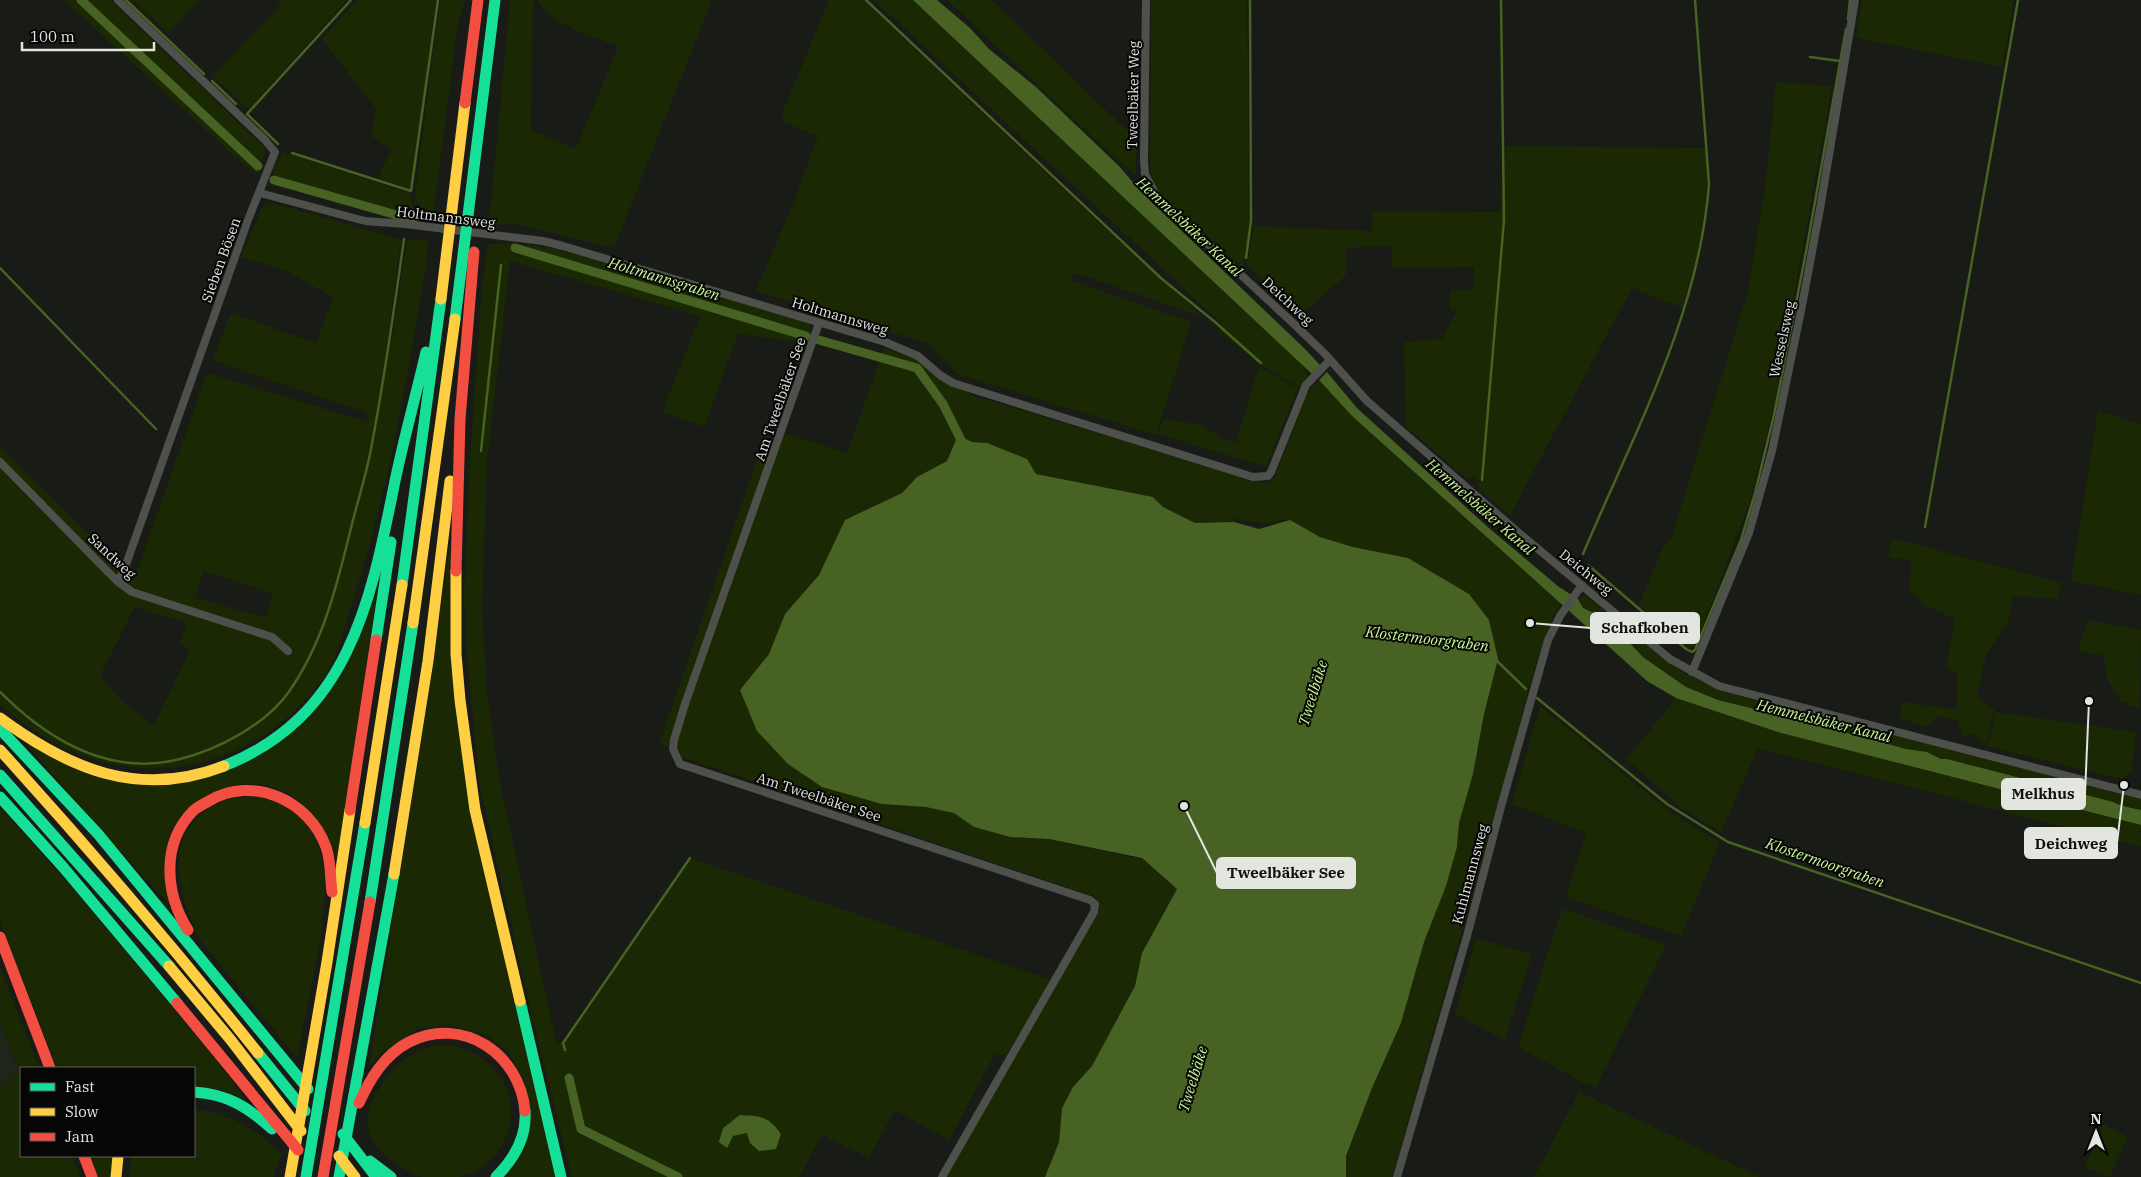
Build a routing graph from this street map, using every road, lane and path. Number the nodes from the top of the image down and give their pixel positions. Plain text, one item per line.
1 (118, 0) edge
2 (478, 0) edge
3 (495, 0) edge
4 (1146, 0) edge
5 (1855, 0) edge
6 (1151, 189) joint
7 (260, 194) junction
8 (470, 243) junction
9 (446, 263) junction
10 (819, 323) junction
11 (1330, 360) junction
12 (460, 419) junction
13 (404, 448) junction
14 (0, 462) edge
15 (118, 582) junction
16 (1580, 588) junction
17 (288, 651) dead end
18 (1692, 672) junction
19 (0, 718) edge
20 (0, 729) edge
21 (0, 750) edge
22 (0, 775) edge
23 (2141, 795) edge
24 (0, 797) edge
25 (0, 937) edge
26 (200, 956) junction
27 (327, 962) junction
28 (50, 1067) edge
29 (195, 1092) edge
30 (349, 1124) junction
31 (294, 1145) junction
32 (352, 1146) junction
33 (84, 1157) edge
34 (118, 1157) edge
35 (92, 1177) edge
36 (116, 1177) edge
37 (288, 1177) edge
38 (306, 1177) edge
39 (317, 1177) edge
40 (323, 1177) edge
41 (338, 1177) edge
42 (355, 1177) edge
43 (376, 1177) edge
44 (391, 1177) edge
45 (496, 1177) edge
46 (561, 1177) edge
47 (942, 1177) edge
48 (1397, 1177) edge

1 - 7 street, Sieben Bösen
2 - 9 highway
3 - 8 highway
4 - 6 street, Tweelbäker Weg
5 - 18 street, Wesselsweg
6 - 11 street, Deichweg
7 - 10 street, Holtmannsweg
7 - 15 street, Sieben Bösen
8 - 12 highway
8 - 40 highway
9 - 13 highway
9 - 38 highway
10 - 11 street, Holtmannsweg
10 - 47 street, Am Tweelbäker See
11 - 16 street, Deichweg
12 - 30 highway
12 - 46 highway
13 - 19 highway
13 - 27 highway
14 - 15 street, Sandweg
15 - 17 street, Sandweg
16 - 18 street, Deichweg
16 - 48 street, Kuhlmannsweg
18 - 23 street, Deichweg
20 - 26 highway
21 - 42 highway
22 - 41 highway
24 - 31 highway
25 - 28 highway
26 - 27 highway
26 - 32 highway
27 - 37 highway
29 - 31 highway
30 - 41 highway
30 - 45 highway
31 - 39 highway
32 - 43 highway
32 - 44 highway
33 - 35 highway
34 - 36 highway

